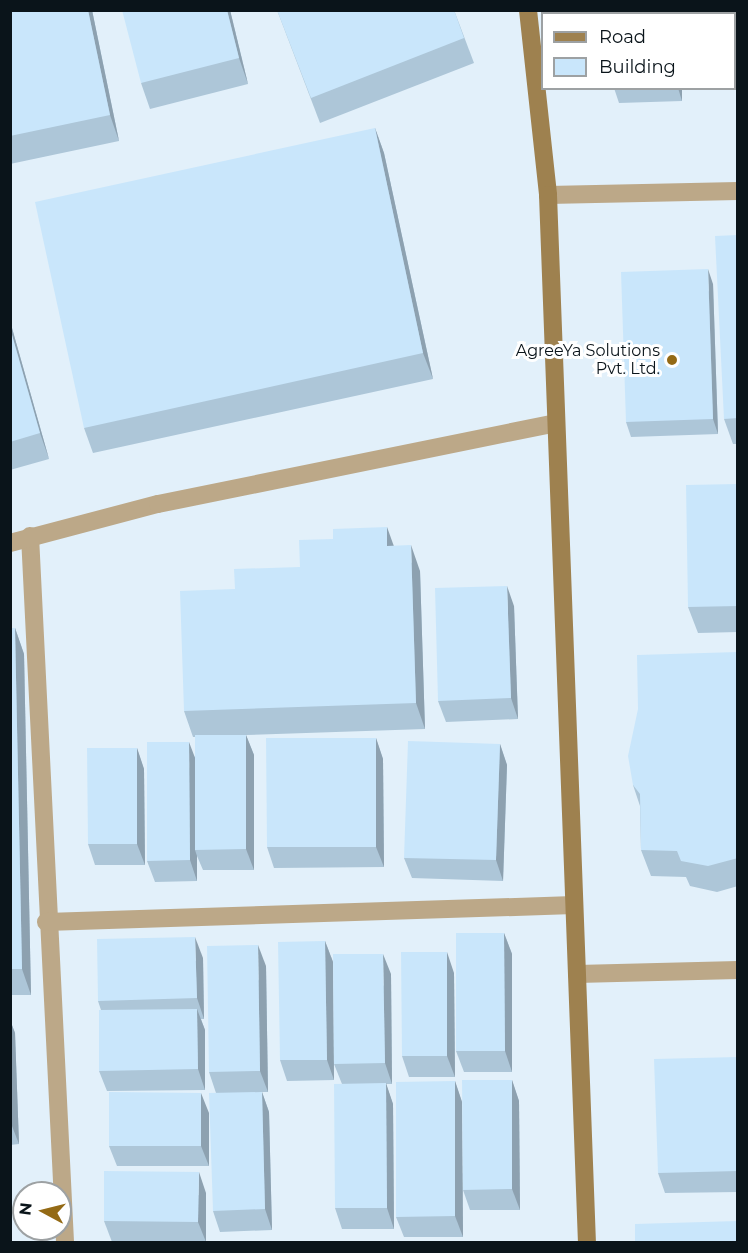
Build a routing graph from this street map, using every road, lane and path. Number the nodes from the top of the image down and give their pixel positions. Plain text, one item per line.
1 (528, 10) edge
2 (738, 191) edge
3 (548, 195) junction
4 (556, 423) junction
5 (30, 537) junction
6 (10, 543) edge
7 (574, 905) junction
8 (46, 922) junction
9 (738, 970) edge
10 (577, 974) junction
11 (65, 1242) edge
12 (587, 1242) edge

1 - 3 street
2 - 3 street
3 - 4 street
4 - 5 street
4 - 7 street
5 - 6 street
5 - 8 street
7 - 8 street
7 - 10 street
8 - 11 street
9 - 10 street
10 - 12 street

